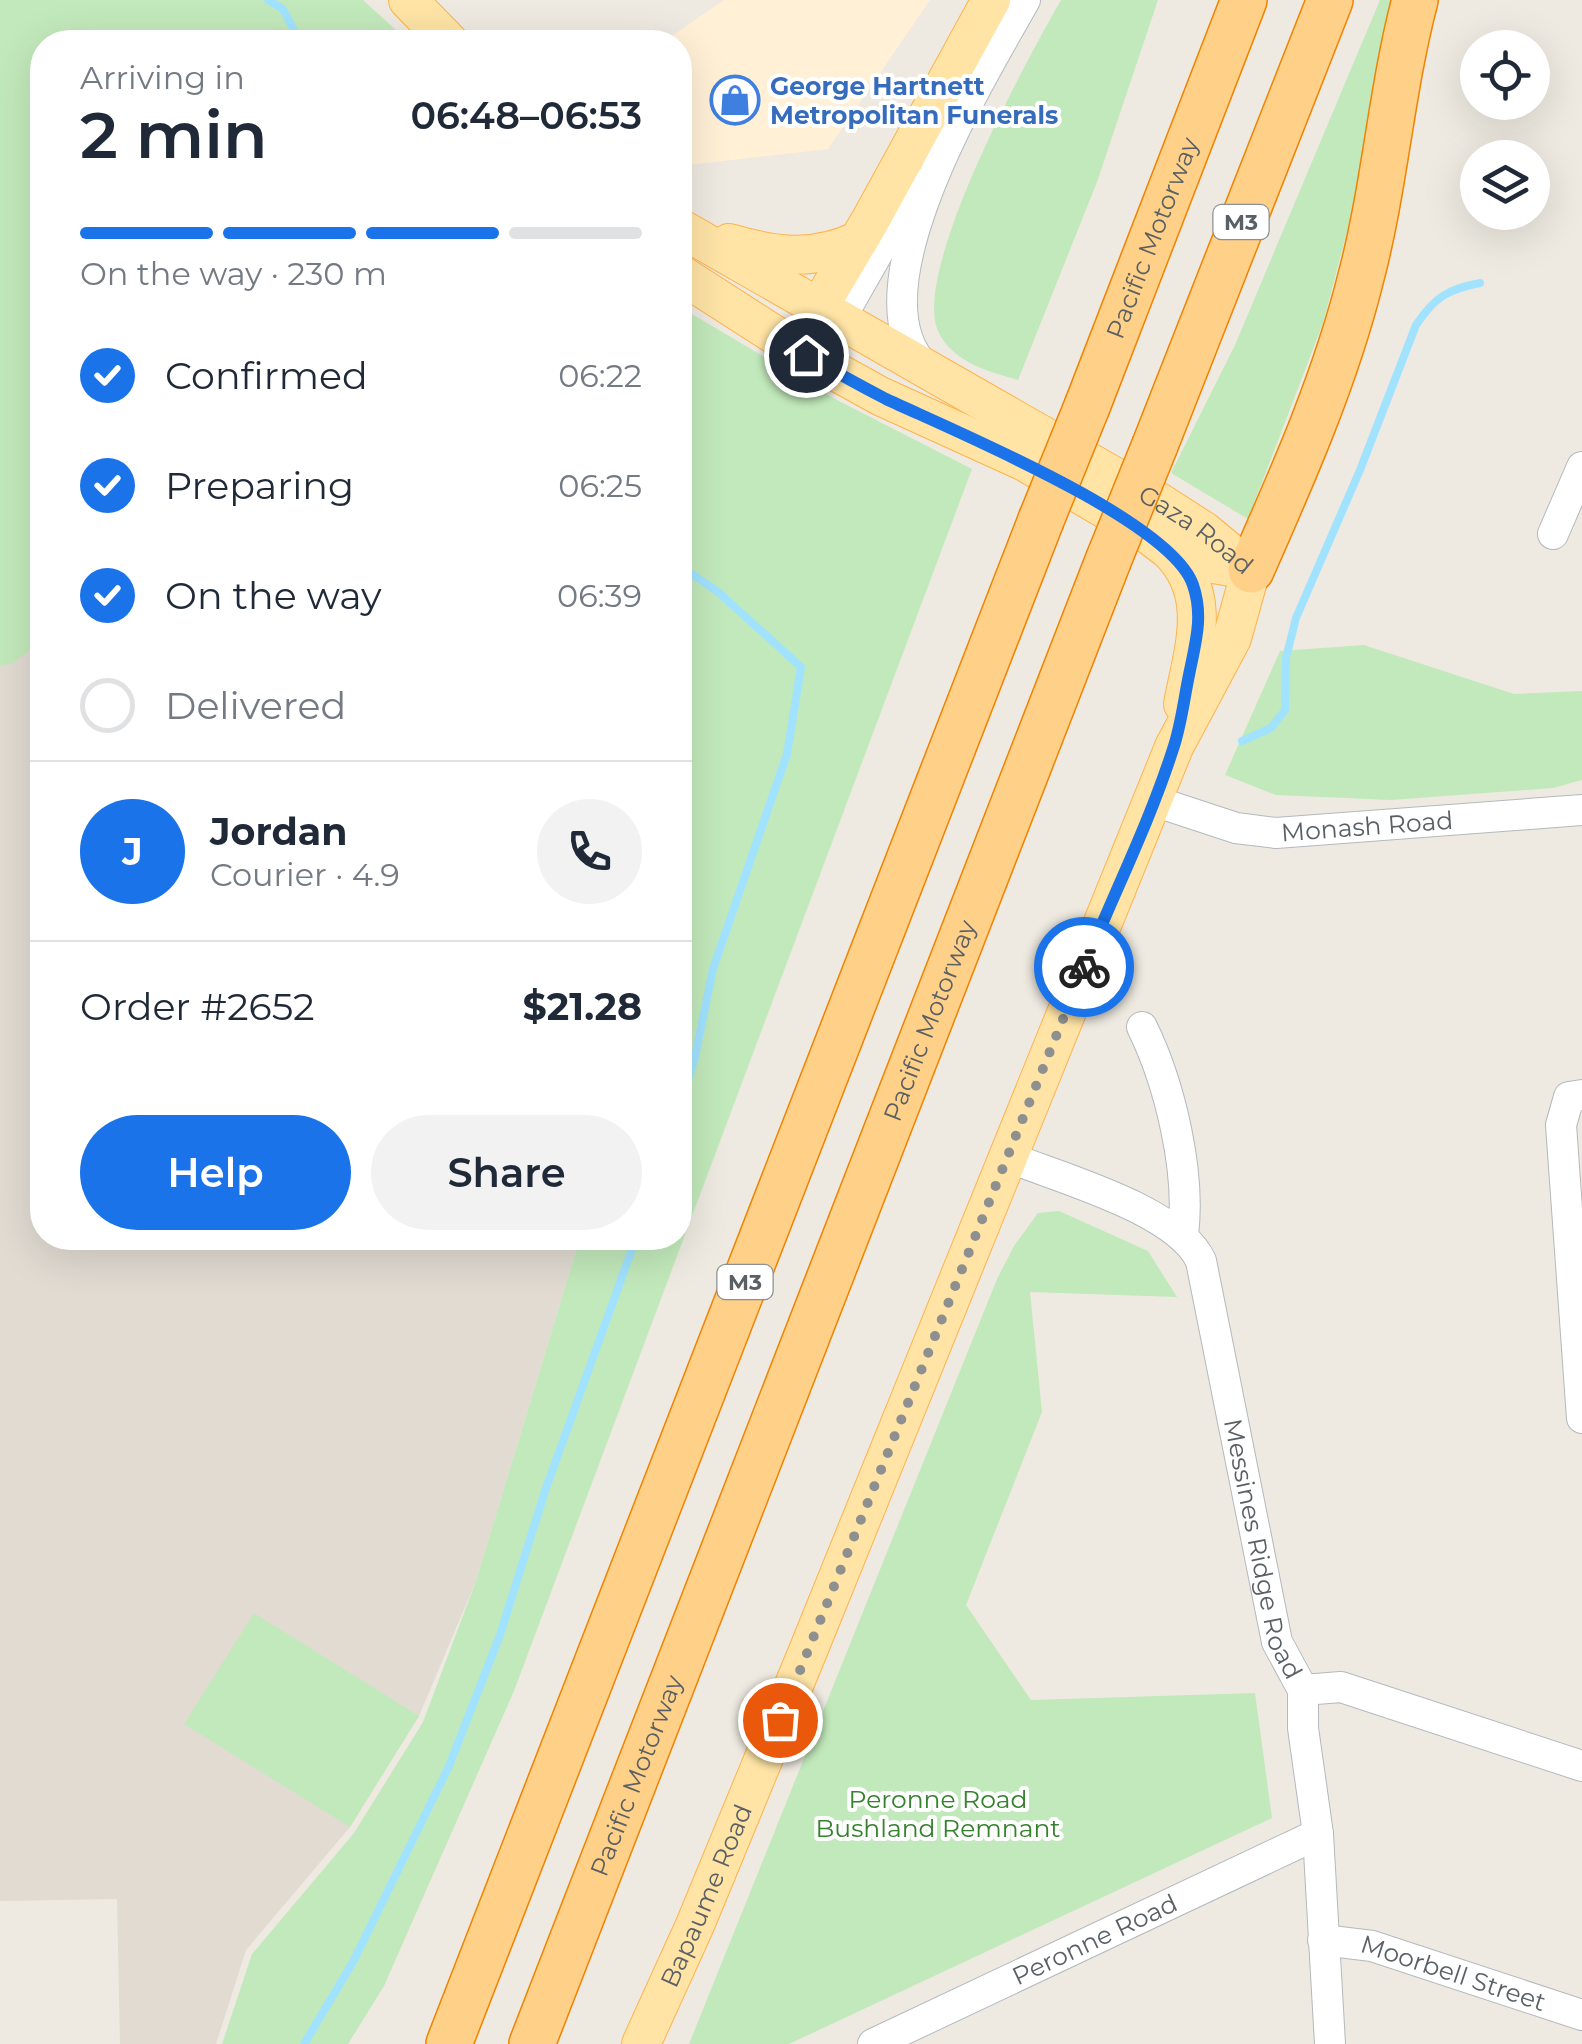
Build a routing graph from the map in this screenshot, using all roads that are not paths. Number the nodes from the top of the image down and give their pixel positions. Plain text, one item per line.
1 (408, 0) edge
2 (991, 0) edge
3 (1025, 0) edge
4 (1244, 0) edge
5 (1330, 0) edge
6 (1415, 0) edge
7 (437, 30) edge
8 (954, 127) junction
9 (692, 232) edge
10 (692, 235) edge
11 (859, 240) junction
12 (692, 282) edge
13 (828, 314) junction
14 (804, 354) junction
15 (935, 375) junction
16 (1582, 468) edge
17 (1553, 534) dead end
18 (1170, 551) junction
19 (1251, 570) junction
20 (1174, 747) junction
21 (1154, 801) junction
22 (1582, 810) edge
23 (1142, 1027) dead end
24 (1576, 1096) edge
25 (1008, 1157) junction
26 (1182, 1235) junction
27 (1582, 1418) edge
28 (1303, 1690) junction
29 (1582, 1766) edge
30 (1318, 1834) junction
31 (1323, 1940) junction
32 (1582, 2015) edge
33 (449, 2044) edge
34 (532, 2044) edge
35 (641, 2044) edge
36 (874, 2044) edge
37 (1330, 2044) edge

1 - 7 main road
2 - 11 main road
3 - 8 street
4 - 33 highway, Pacific Motorway / M3, bridge
5 - 34 highway, Pacific Motorway / M3, bridge
6 - 19 highway
8 - 13 street
8 - 15 street
9 - 11 main road
10 - 13 main road, Gaza Road
11 - 13 main road
12 - 14 main road, Gaza Road
13 - 14 main road
13 - 15 main road, Gaza Road
14 - 18 main road, Gaza Road
15 - 19 main road, Gaza Road
16 - 17 street
18 - 19 main road, Gaza Road
18 - 20 main road, Bapaume Road
19 - 20 main road, Bapaume Road
20 - 21 main road, Bapaume Road
21 - 22 street, Monash Road
21 - 25 main road, Bapaume Road
23 - 26 street
24 - 27 street
25 - 26 street
25 - 35 main road, Bapaume Road
26 - 28 street, Messines Ridge Road
28 - 29 street
28 - 30 street, Messines Ridge Road
30 - 31 street, Messines Ridge Road
30 - 36 street, Peronne Road
31 - 32 street, Moorbell Street
31 - 37 street, Messines Ridge Road

